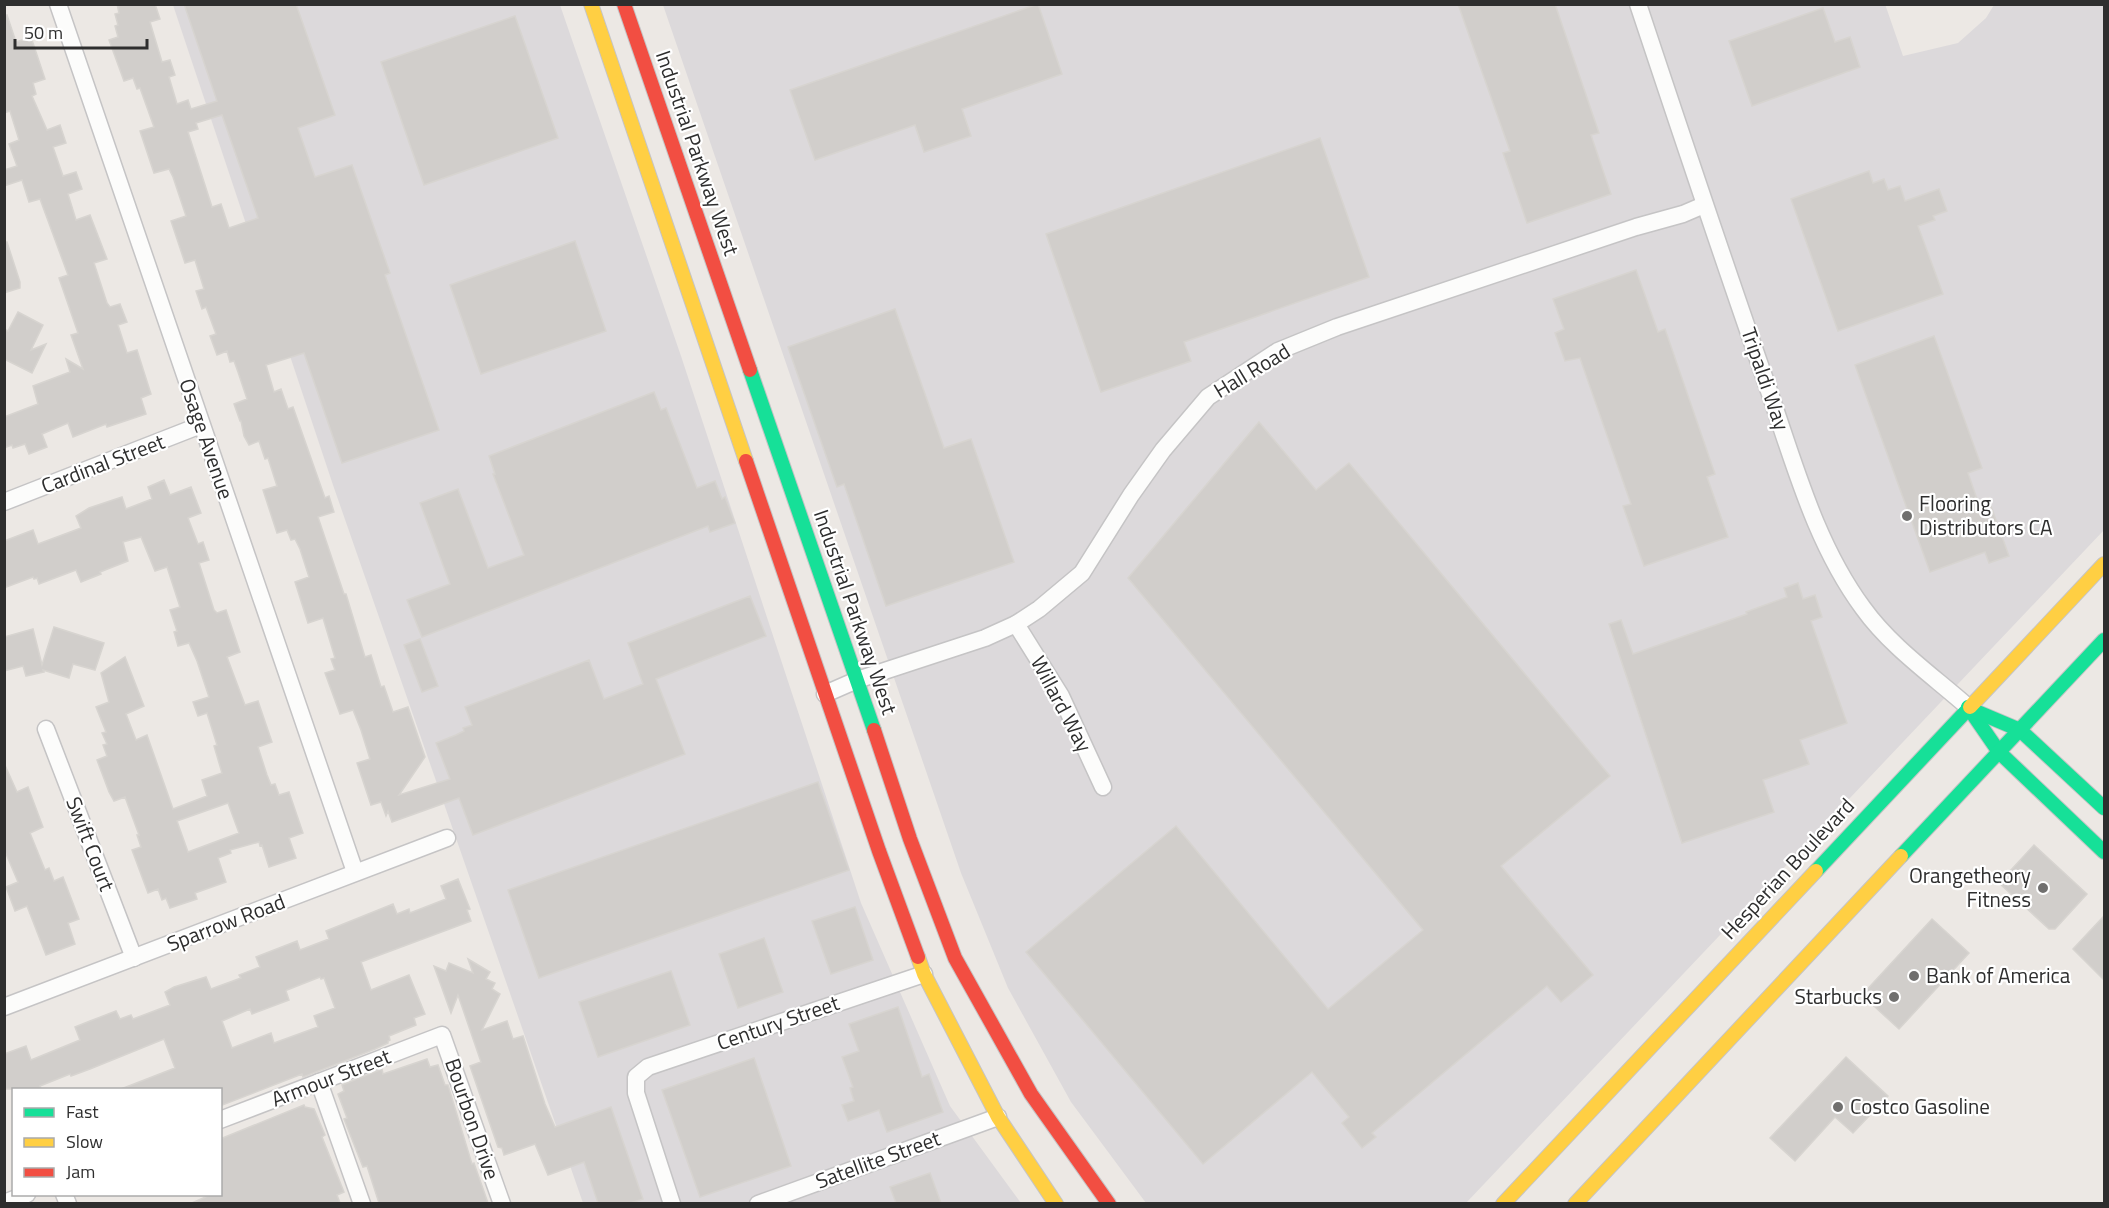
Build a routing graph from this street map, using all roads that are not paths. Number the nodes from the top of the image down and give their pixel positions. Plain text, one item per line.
1 (57, 4) edge
2 (591, 4) edge
3 (624, 4) edge
4 (1638, 4) edge
5 (623, 50) junction
6 (1704, 205) junction
7 (201, 425) junction
8 (4, 502) edge
9 (2104, 564) edge
10 (1016, 624) junction
11 (2104, 640) edge
12 (857, 680) junction
13 (825, 694) junction
14 (1968, 708) junction
15 (46, 729) dead end
16 (2020, 730) junction
17 (1999, 752) junction
18 (1103, 787) dead end
19 (2104, 808) edge
20 (447, 838) dead end
21 (2104, 852) edge
22 (355, 872) junction
23 (134, 958) junction
24 (924, 974) junction
25 (4, 1007) edge
26 (442, 1035) joint
27 (319, 1082) junction
28 (998, 1118) junction
29 (222, 1119) edge
30 (22, 1196) edge
31 (4, 1203) edge
32 (362, 1203) edge
33 (502, 1203) edge
34 (672, 1203) edge
35 (758, 1203) edge
36 (1056, 1203) edge
37 (1109, 1203) edge
38 (1503, 1203) edge
39 (1575, 1203) edge

1 - 7 street, Osage Avenue
2 - 5 main road, Industrial Parkway West
3 - 5 main road, Industrial Parkway West
4 - 6 street, Tripaldi Way
5 - 12 main road, Industrial Parkway West
5 - 13 main road, Industrial Parkway West
6 - 10 street, Hall Road
6 - 14 street, Tripaldi Way
7 - 8 street, Cardinal Street
7 - 22 street, Osage Avenue
9 - 14 main road, Hesperian Boulevard
10 - 12 street, Hall Road
10 - 18 street, Willard Way
11 - 16 main road
12 - 13 street, Hall Road
12 - 37 main road, Industrial Parkway West
13 - 24 main road, Industrial Parkway West
14 - 16 main road
14 - 17 main road
14 - 38 main road, Hesperian Boulevard
15 - 23 street, Swift Court
16 - 17 main road
16 - 19 main road
17 - 21 main road
17 - 39 main road
20 - 22 street, Sparrow Road
22 - 23 street, Sparrow Road
23 - 25 street, Sparrow Road
24 - 28 main road, Industrial Parkway West
24 - 34 street, Century Street
26 - 27 street, Armour Street
26 - 33 street, Bourbon Drive
27 - 29 street, Armour Street
27 - 32 street
28 - 35 street, Satellite Street
28 - 36 main road, Industrial Parkway West
30 - 31 street

